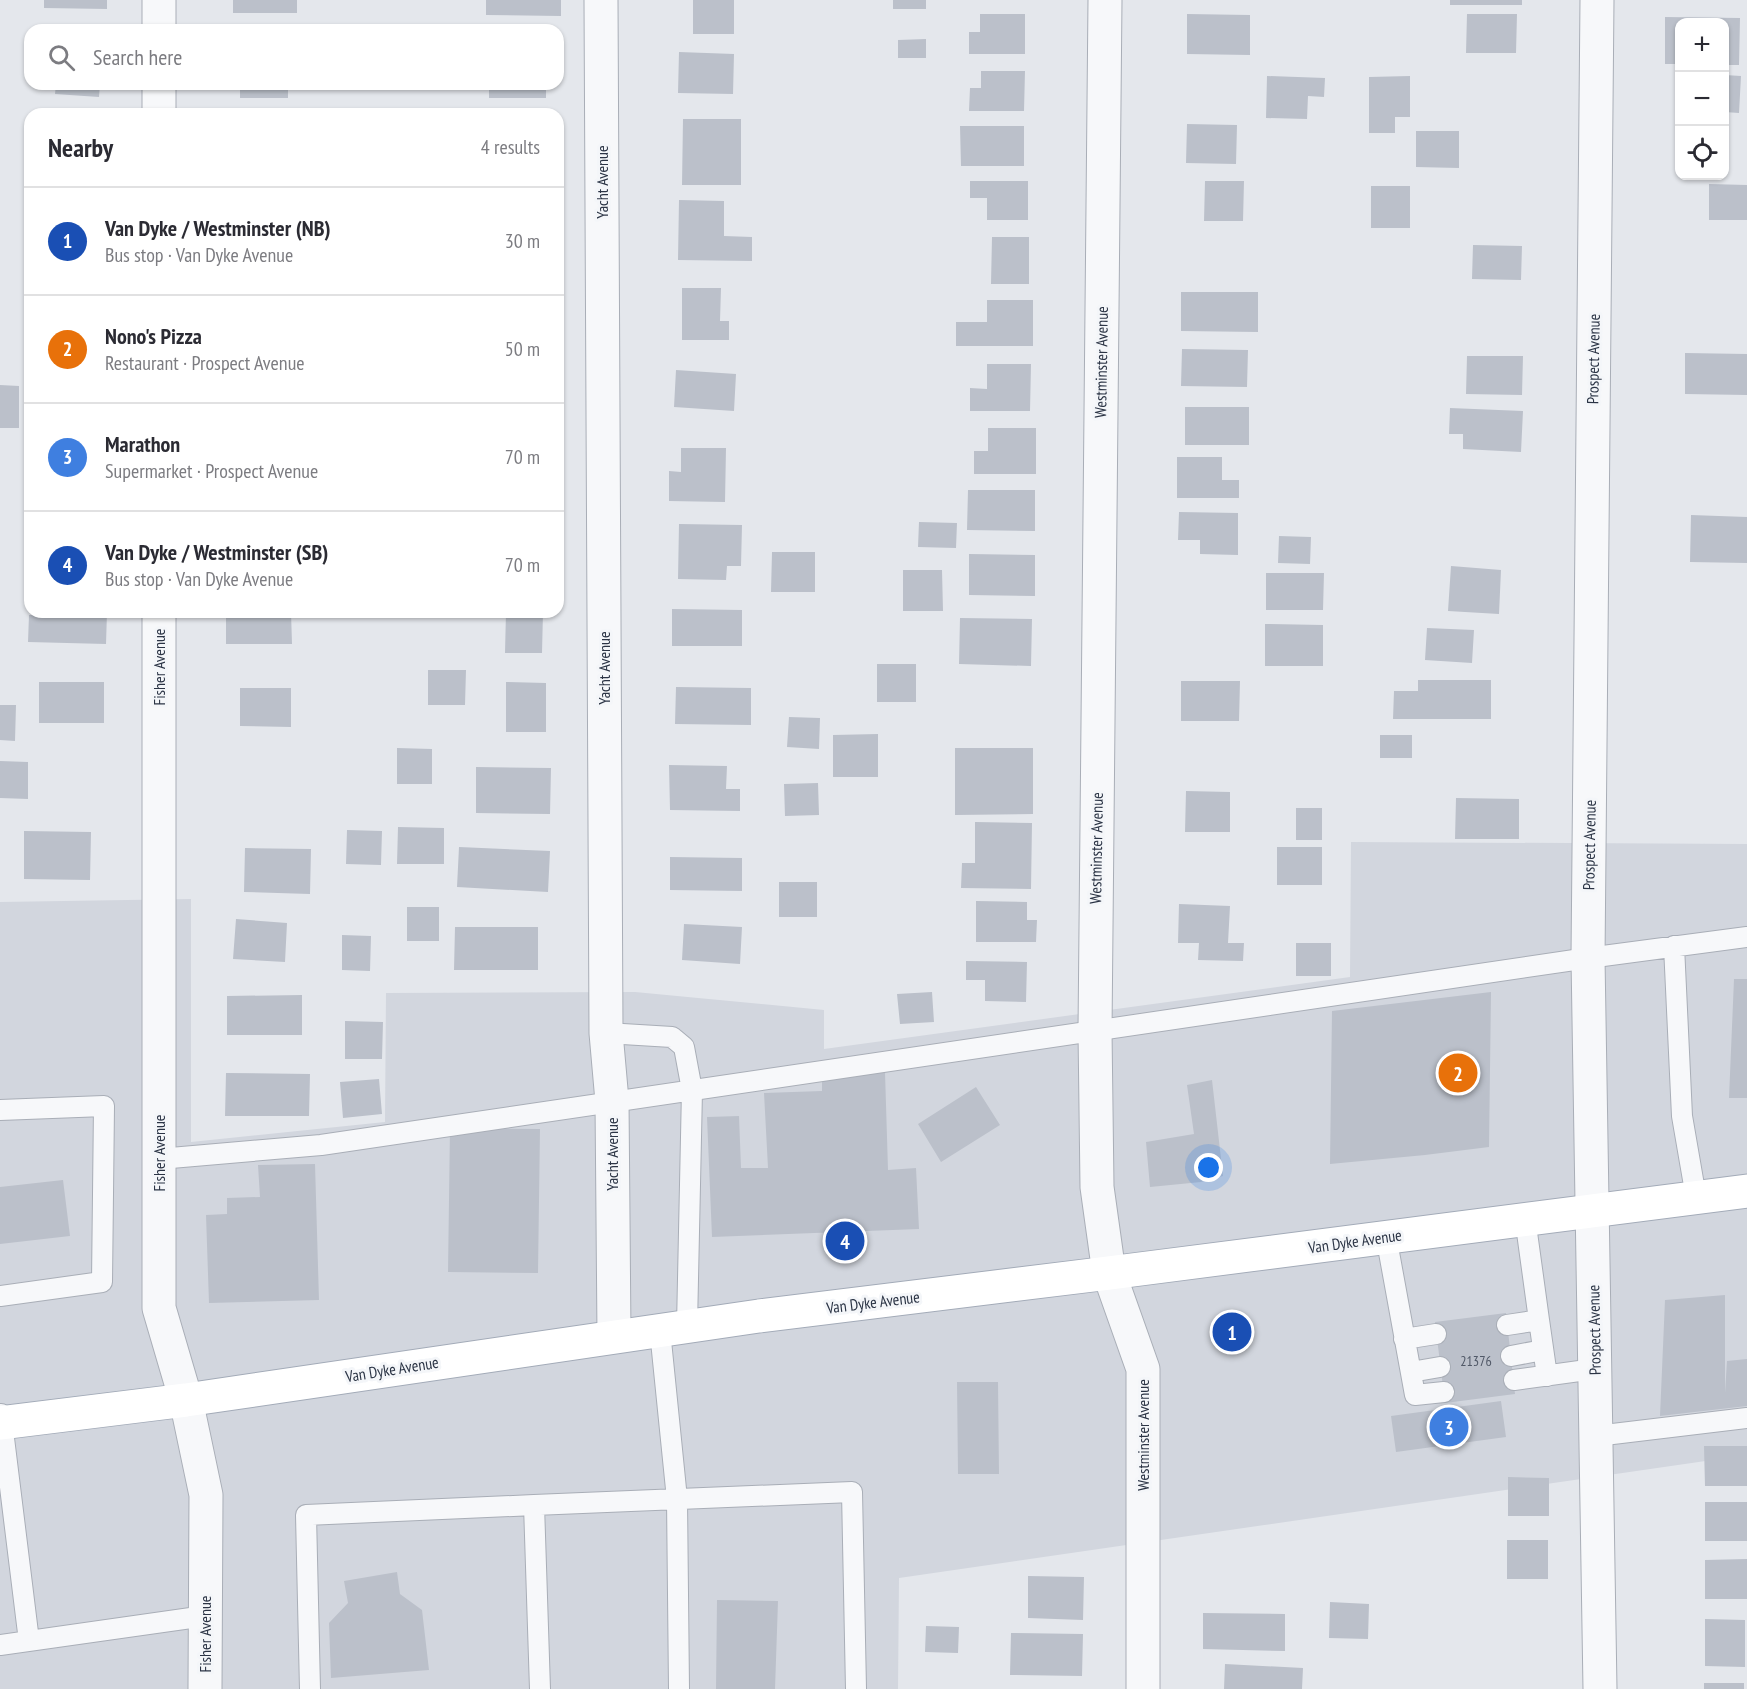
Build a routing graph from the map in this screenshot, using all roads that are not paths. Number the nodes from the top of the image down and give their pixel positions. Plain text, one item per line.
1 (159, 0) edge
2 (601, 0) edge
3 (1104, 0) edge
4 (1597, 0) edge
5 (159, 24) edge
6 (159, 90) edge
7 (159, 108) edge
8 (159, 618) edge
9 (1747, 938) edge
10 (1674, 946) junction
11 (1588, 958) junction
12 (1095, 1031) junction
13 (606, 1033) junction
14 (692, 1090) junction
15 (612, 1101) junction
16 (0, 1110) edge
17 (159, 1159) junction
18 (1747, 1191) edge
19 (1696, 1197) junction
20 (1591, 1211) junction
21 (1525, 1218) junction
22 (1386, 1236) junction
23 (1109, 1273) junction
24 (0, 1296) edge
25 (1539, 1320) junction
26 (1507, 1325) dead end
27 (673, 1328) junction
28 (1436, 1334) dead end
29 (614, 1336) junction
30 (1404, 1338) junction
31 (1544, 1350) junction
32 (1511, 1356) dead end
33 (1440, 1367) dead end
34 (1594, 1369) junction
35 (1411, 1372) junction
36 (1547, 1376) junction
37 (1514, 1380) dead end
38 (1444, 1392) dead end
39 (186, 1400) junction
40 (1, 1418) edge
41 (1747, 1418) edge
42 (1596, 1436) junction
43 (677, 1499) junction
44 (534, 1505) junction
45 (205, 1616) junction
46 (29, 1641) junction
47 (0, 1645) edge
48 (205, 1689) edge
49 (310, 1689) edge
50 (540, 1689) edge
51 (679, 1689) edge
52 (856, 1689) edge
53 (1143, 1689) edge
54 (1600, 1689) edge

1 - 5 street
2 - 13 street, Yacht Avenue
3 - 12 street, Westminster Avenue
4 - 11 street, Prospect Avenue
6 - 7 street
8 - 17 street, Fisher Avenue
9 - 10 lane
10 - 11 lane
10 - 19 lane
11 - 12 lane
11 - 20 street, Prospect Avenue
12 - 14 lane
12 - 23 street, Westminster Avenue
13 - 14 lane
13 - 15 street, Yacht Avenue
14 - 15 lane
14 - 27 lane
15 - 17 lane
15 - 29 street, Yacht Avenue
16 - 24 lane
17 - 39 street, Fisher Avenue
18 - 19 main road, Van Dyke Avenue
19 - 20 main road, Van Dyke Avenue
20 - 21 main road, Van Dyke Avenue
20 - 34 street, Prospect Avenue
21 - 22 main road, Van Dyke Avenue
21 - 25 lane
22 - 23 main road, Van Dyke Avenue
22 - 30 lane
23 - 27 main road, Van Dyke Avenue
23 - 53 street, Westminster Avenue
25 - 26 lane
25 - 31 lane
27 - 29 main road, Van Dyke Avenue
27 - 43 lane
28 - 30 lane
29 - 39 main road, Van Dyke Avenue
30 - 35 lane
31 - 32 lane
31 - 36 lane
33 - 35 lane
34 - 36 lane
34 - 42 street, Prospect Avenue
35 - 38 lane
36 - 37 lane
39 - 40 main road, Van Dyke Avenue
39 - 45 street, Fisher Avenue
40 - 46 lane
41 - 42 lane
42 - 54 street, Prospect Avenue
43 - 44 lane
43 - 51 lane
43 - 52 lane
44 - 49 lane
44 - 50 lane
45 - 46 lane
45 - 48 street, Fisher Avenue
46 - 47 lane

